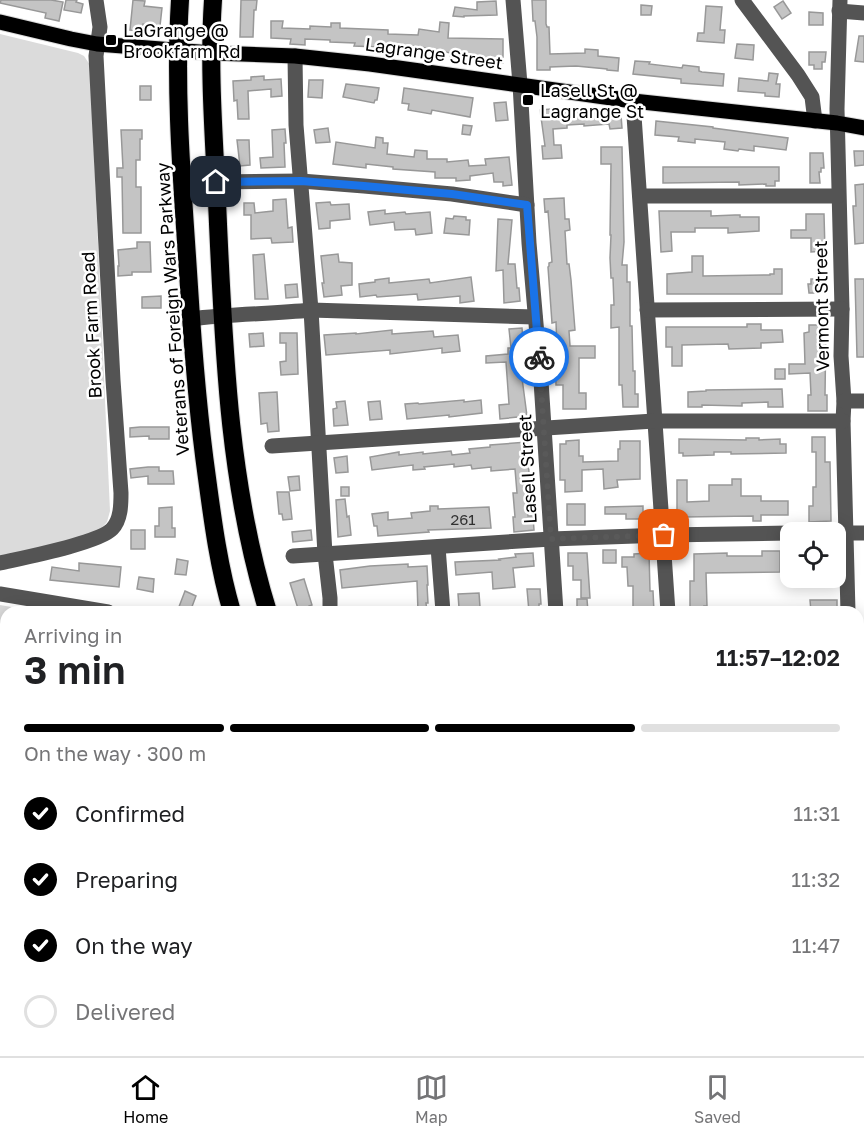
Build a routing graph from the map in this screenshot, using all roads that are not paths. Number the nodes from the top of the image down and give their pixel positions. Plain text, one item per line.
1 (96, 0) edge
2 (180, 0) edge
3 (213, 0) edge
4 (513, 0) edge
5 (741, 0) edge
6 (839, 6) edge
7 (864, 13) edge
8 (0, 22) edge
9 (97, 44) junction
10 (178, 50) junction
11 (212, 53) junction
12 (295, 56) junction
13 (520, 84) junction
14 (633, 100) junction
15 (815, 121) junction
16 (837, 123) junction
17 (864, 128) edge
18 (301, 181) junction
19 (216, 182) junction
20 (640, 196) junction
21 (838, 196) junction
22 (527, 205) junction
23 (842, 309) junction
24 (311, 310) junction
25 (647, 310) junction
26 (222, 315) junction
27 (535, 317) junction
28 (191, 319) junction
29 (844, 401) junction
30 (864, 401) edge
31 (654, 421) junction
32 (843, 421) junction
33 (544, 428) junction
34 (318, 443) junction
35 (272, 446) dead end
36 (841, 522) edge
37 (780, 533) edge
38 (846, 533) edge
39 (864, 533) edge
40 (664, 535) junction
41 (551, 539) junction
42 (438, 547) junction
43 (325, 554) junction
44 (293, 556) dead end
45 (0, 563) edge
46 (846, 588) edge
47 (0, 594) edge
48 (72, 606) edge
49 (230, 606) edge
50 (265, 606) edge
51 (330, 606) edge
52 (443, 606) edge
53 (556, 606) edge
54 (668, 606) edge
55 (847, 606) edge

1 - 9 street, Brook Farm Road
2 - 10 highway, Veterans of Foreign Wars Parkway
3 - 11 highway
4 - 13 street, Lasell Street
5 - 15 street
6 - 7 street
6 - 16 street, Vermont Street
8 - 9 main road, Lagrange Street
9 - 10 main road, Lagrange Street
9 - 45 street, Brook Farm Road
10 - 11 main road, Lagrange Street
10 - 28 highway, Veterans of Foreign Wars Parkway
11 - 12 main road, Lagrange Street
11 - 19 highway
12 - 13 main road, Lagrange Street
12 - 18 street
13 - 14 main road, Lagrange Street
13 - 22 street, Lasell Street
14 - 15 main road, Lagrange Street
14 - 20 street
15 - 16 main road, Lagrange Street
16 - 17 main road, Lagrange Street
16 - 21 street, Vermont Street
18 - 19 street
18 - 22 street
18 - 24 street
19 - 26 highway
20 - 21 street
20 - 25 street
21 - 23 street, Vermont Street
22 - 27 street, Lasell Street
23 - 25 street
23 - 29 street, Vermont Street
24 - 26 street
24 - 27 street
24 - 34 street
25 - 31 street
26 - 28 street
26 - 50 highway
27 - 33 street, Lasell Street
28 - 49 highway, Veterans of Foreign Wars Parkway
29 - 30 street
29 - 32 street, Vermont Street
31 - 32 street
31 - 33 street
31 - 40 street
32 - 36 street, Vermont Street
33 - 34 street
33 - 41 street, Lasell Street
34 - 35 street
34 - 43 street
37 - 40 street
38 - 39 street
40 - 41 street
40 - 54 street
41 - 42 street
41 - 53 street, Lasell Street
42 - 43 street
42 - 52 street
43 - 44 street
43 - 51 street
46 - 55 street, Vermont Street
47 - 48 street

